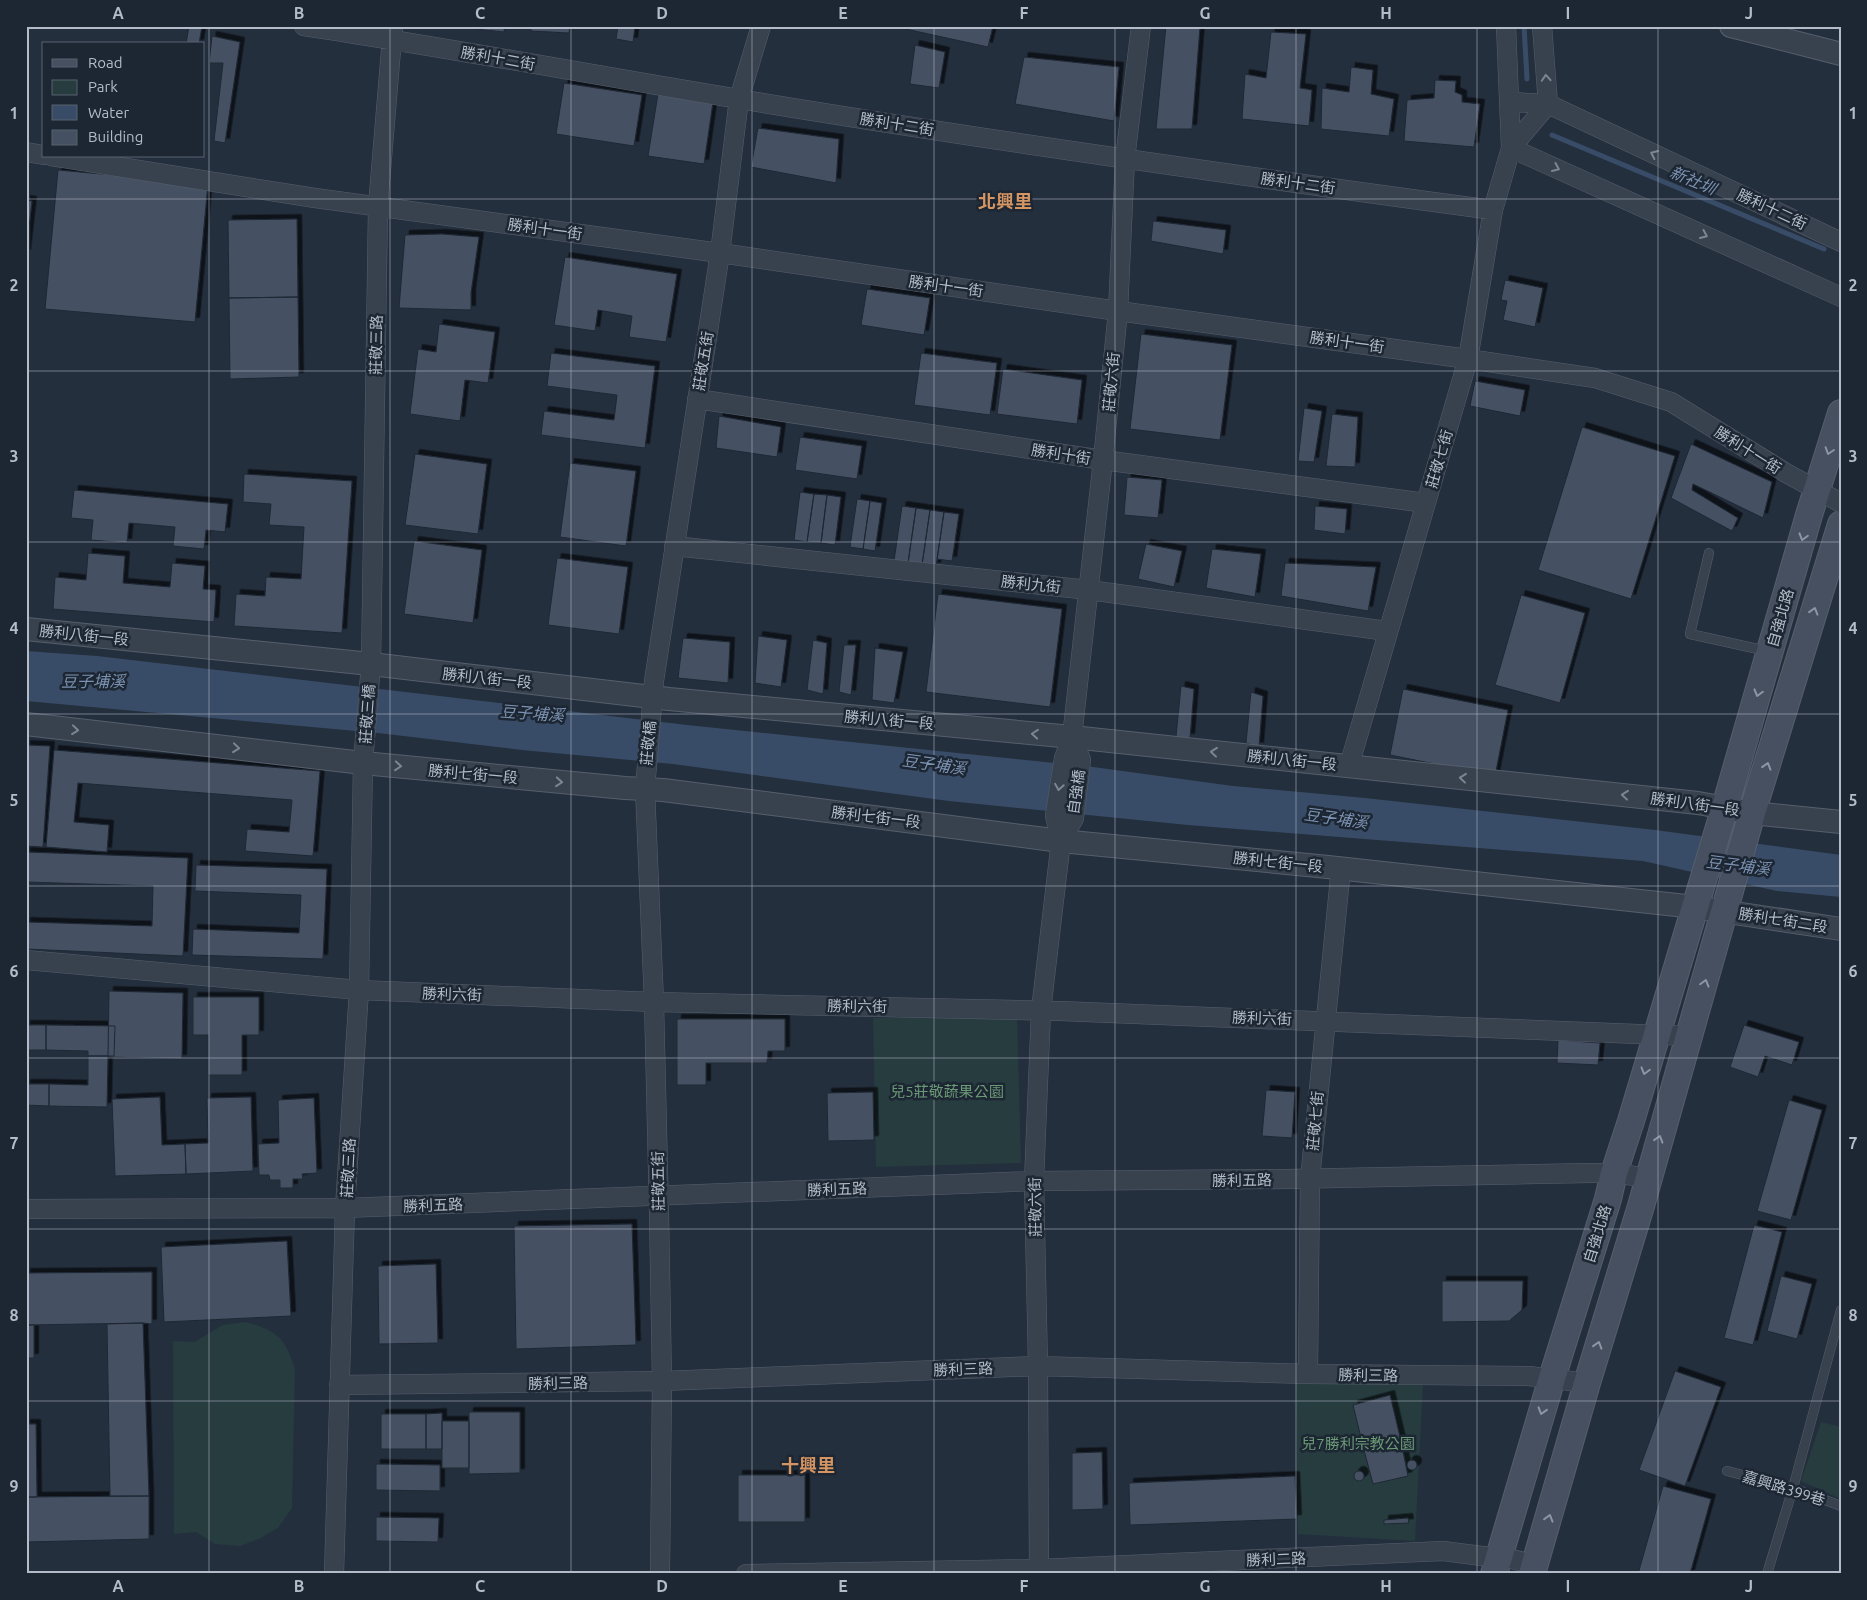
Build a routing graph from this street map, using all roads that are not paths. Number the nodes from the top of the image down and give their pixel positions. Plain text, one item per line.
1 (304, 26) edge
2 (762, 26) edge
3 (1141, 26) edge
4 (1506, 26) edge
5 (1542, 26) edge
6 (1731, 26) edge
7 (392, 33) edge
8 (1841, 54) edge
9 (739, 99) junction
10 (1509, 102) junction
11 (1548, 104) junction
12 (1511, 148) junction
13 (26, 152) edge
14 (42, 155) edge
15 (64, 158) edge
16 (1125, 160) junction
17 (378, 206) junction
18 (1493, 210) junction
19 (1841, 242) edge
20 (720, 253) junction
21 (1841, 297) edge
22 (1118, 311) junction
23 (1468, 359) junction
24 (697, 399) junction
25 (1841, 412) edge
26 (1103, 460) junction
27 (1816, 490) junction
28 (1426, 503) junction
29 (1841, 503) edge
30 (1841, 524) edge
31 (674, 546) junction
32 (1708, 553) dead end
33 (1089, 590) junction
34 (26, 629) edge
35 (1388, 631) junction
36 (1770, 652) junction
37 (371, 664) junction
38 (652, 697) junction
39 (26, 724) edge
40 (1072, 737) junction
41 (1072, 759) junction
42 (364, 763) junction
43 (1349, 766) junction
44 (645, 789) junction
45 (1722, 815) junction
46 (1750, 820) junction
47 (1841, 822) edge
48 (1061, 841) junction
49 (1341, 868) junction
50 (1697, 900) junction
51 (1727, 906) junction
52 (1841, 929) edge
53 (26, 960) edge
54 (358, 990) junction
55 (654, 1002) junction
56 (1041, 1010) junction
57 (1324, 1020) junction
58 (1656, 1035) junction
59 (1689, 1036) junction
60 (1614, 1173) junction
61 (1648, 1178) junction
62 (1310, 1179) junction
63 (1034, 1181) junction
64 (658, 1197) junction
65 (345, 1208) junction
66 (26, 1210) edge
67 (1841, 1310) edge
68 (1038, 1366) junction
69 (1308, 1374) junction
70 (1552, 1378) junction
71 (662, 1381) junction
72 (1587, 1383) junction
73 (339, 1385) junction
74 (1727, 1471) dead end
75 (1793, 1488) junction
76 (1841, 1506) edge
77 (1497, 1565) edge
78 (1534, 1570) edge
79 (1039, 1571) edge
80 (334, 1574) edge
81 (660, 1574) edge
82 (746, 1574) edge
83 (1766, 1574) edge

1 - 7 street, 勝利十二街
2 - 9 street, 莊敬五街
3 - 16 street, 莊敬六街
4 - 10 street, 莊敬七街
11 -> 5 street
6 - 8 street
7 - 9 street, 勝利十二街
7 - 17 street, 莊敬三路
9 - 16 street, 勝利十二街
9 - 20 street, 莊敬五街
10 - 11 street, 勝利十二街
10 - 12 street, 莊敬七街
11 - 12 street, 莊敬七街
19 -> 11 street, 勝利十二街
12 - 18 street, 莊敬七街
12 -> 21 street
13 - 14 street
15 - 17 street, 勝利十一街
16 - 18 street, 勝利十二街
16 - 22 street, 莊敬六街
17 - 20 street, 勝利十一街
17 - 37 street, 莊敬三路
18 - 23 street, 莊敬七街
20 - 22 street, 勝利十一街
20 - 24 street, 莊敬五街
22 - 23 street, 勝利十一街
22 - 26 street, 莊敬六街
23 - 27 street, 勝利十一街
23 - 28 street, 莊敬七街
24 - 26 street, 勝利十街
24 - 31 street, 莊敬五街
25 -> 27 main road, 自強北路
26 - 28 street, 勝利十街
26 - 33 street, 莊敬六街
27 - 29 street, 勝利十一街
27 -> 36 main road, 自強北路
28 - 35 street, 莊敬七街
46 -> 30 main road, 自強北路
31 - 33 street, 勝利九街
31 - 38 street, 莊敬五街
32 - 36 lane
33 - 35 street, 勝利九街
33 - 40 street, 莊敬六街
34 - 37 street, 勝利八街一段
35 - 43 street, 莊敬七街
36 -> 45 main road, 自強北路
37 - 38 street, 勝利八街一段
37 - 42 street, 莊敬三橋
40 -> 38 street, 勝利八街一段
38 - 44 street, 莊敬橋
39 -> 42 street, 勝利七街一段
40 - 41 street, 自強橋
43 -> 40 street, 勝利八街一段
41 -> 48 street, 自強橋
41 - 48 street, 自強橋
42 -> 44 street, 勝利七街一段
42 - 54 street, 莊敬三路
45 -> 43 street, 勝利八街一段
44 - 48 street, 勝利七街一段
44 - 55 street, 莊敬五街
45 - 46 street, 勝利八街一段
45 - 50 main road, 自強北路
46 - 47 street, 勝利八街一段
46 - 51 main road, 自強北路
48 - 49 street, 勝利七街一段
48 - 56 street, 莊敬六街
49 - 50 street, 勝利七街一段
49 - 57 street, 莊敬七街
50 - 51 street, 勝利七街一段
50 - 58 main road, 自強北路
51 - 52 street, 勝利七街二段
59 -> 51 main road
53 - 54 street, 勝利六街
54 - 55 street, 勝利六街
54 - 65 street, 莊敬三路
55 - 56 street, 勝利六街
55 - 64 street, 莊敬五街
56 - 57 street, 勝利六街
56 - 63 street, 莊敬六街
57 - 58 street, 勝利六街
57 - 62 street, 莊敬七街
58 - 59 street, 勝利六街
58 -> 60 main road, 自強北路
61 -> 59 main road
60 - 61 street, 勝利五路
60 - 62 street, 勝利五路
60 - 70 main road, 自強北路
72 -> 61 main road
62 - 63 street, 勝利五路
62 - 69 street, 莊敬七街
63 - 64 street, 勝利五路
63 - 68 street, 莊敬六街
64 - 65 street, 勝利五路
64 - 71 street, 莊敬五街
65 - 66 street, 勝利五路
65 - 73 street, 莊敬三路
67 - 75 lane
68 - 69 street, 勝利三路
68 - 71 street, 勝利三路
68 - 79 street, 莊敬六街
69 - 70 street, 勝利三路
70 - 72 street, 勝利三路
70 -> 77 main road, 自強北路
71 - 73 street, 勝利三路
71 - 81 street, 莊敬五街
78 -> 72 main road
73 - 80 street, 莊敬三路
74 - 75 lane, 嘉興路399巷
75 - 76 lane, 嘉興路399巷
75 - 83 lane
77 - 78 street, 勝利二路
77 - 79 street, 勝利二路
79 - 82 street, 勝利二路

